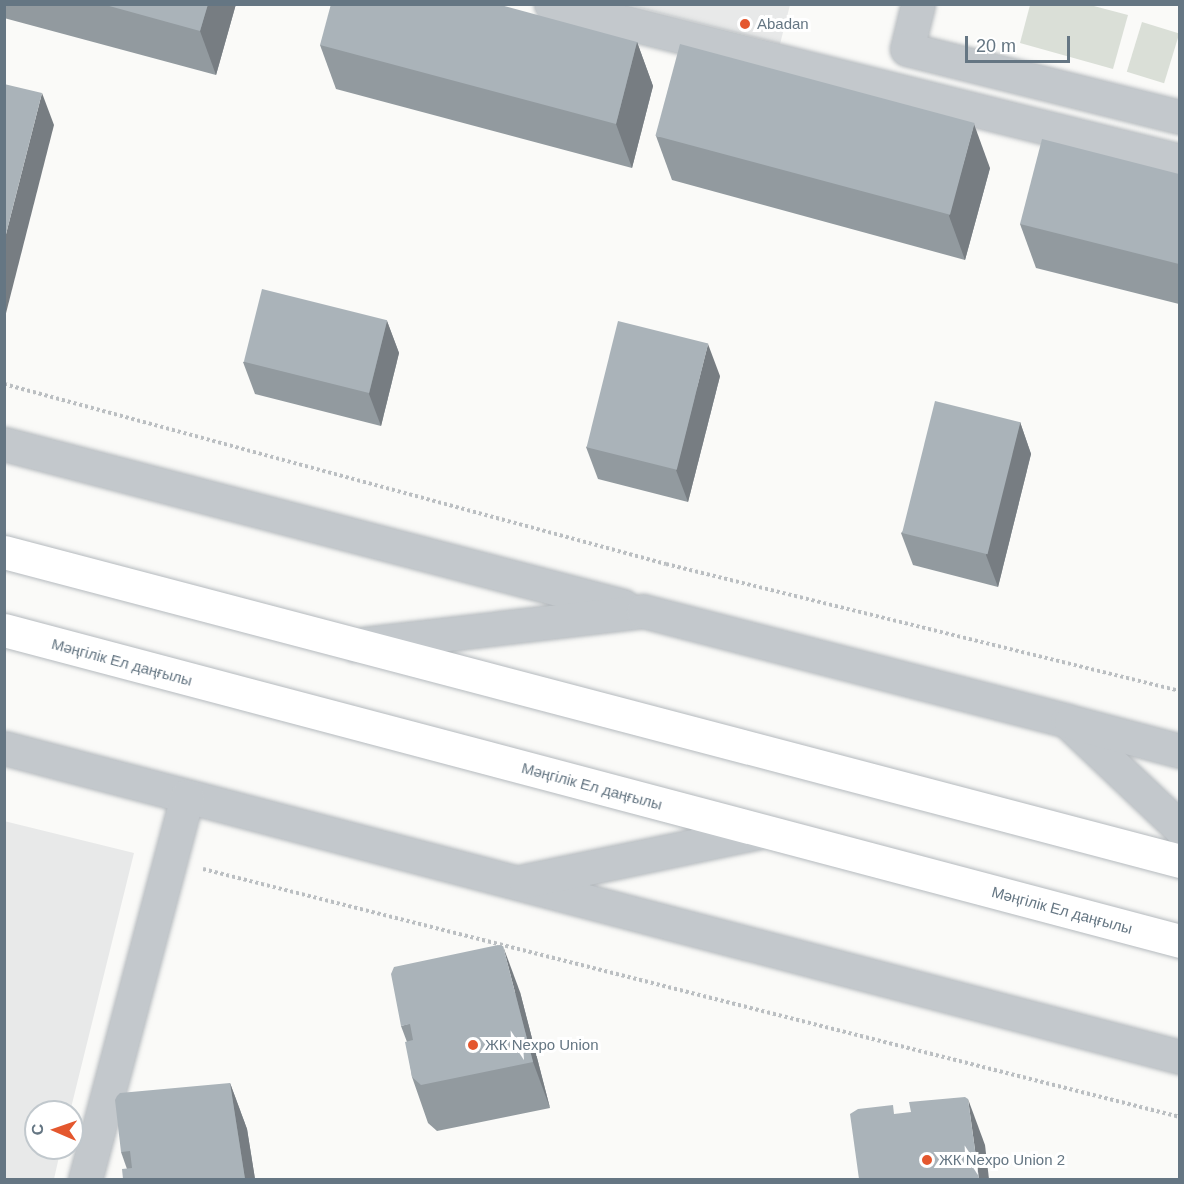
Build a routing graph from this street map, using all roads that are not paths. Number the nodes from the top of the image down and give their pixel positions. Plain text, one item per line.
1 (550, 4) edge
2 (918, 4) edge
3 (1179, 117) edge
4 (1179, 161) edge
5 (4, 444) edge
6 (4, 552) edge
7 (642, 611) junction
8 (4, 630) edge
9 (355, 645) junction
10 (1067, 722) junction
11 (4, 730) edge
12 (16, 751) edge
13 (1179, 751) edge
14 (187, 796) junction
15 (1179, 828) edge
16 (764, 831) junction
17 (1179, 861) edge
18 (958, 882) junction
19 (517, 883) junction
20 (1179, 941) edge
21 (1179, 964) edge
22 (1179, 1057) edge
23 (85, 1179) edge

1 - 4 lane
2 - 3 lane
5 - 7 lane
6 - 9 main road
7 - 9 lane
7 - 10 lane
8 - 16 main road, Мәңгілік Ел даңғылы
9 - 17 main road
10 - 13 lane
10 - 15 lane
11 - 12 lane
12 - 14 lane
14 - 19 lane
14 - 23 lane
16 - 18 main road, Мәңгілік Ел даңғылы
16 - 19 lane
18 - 20 main road, Мәңгілік Ел даңғылы
18 - 21 main road
19 - 22 lane

